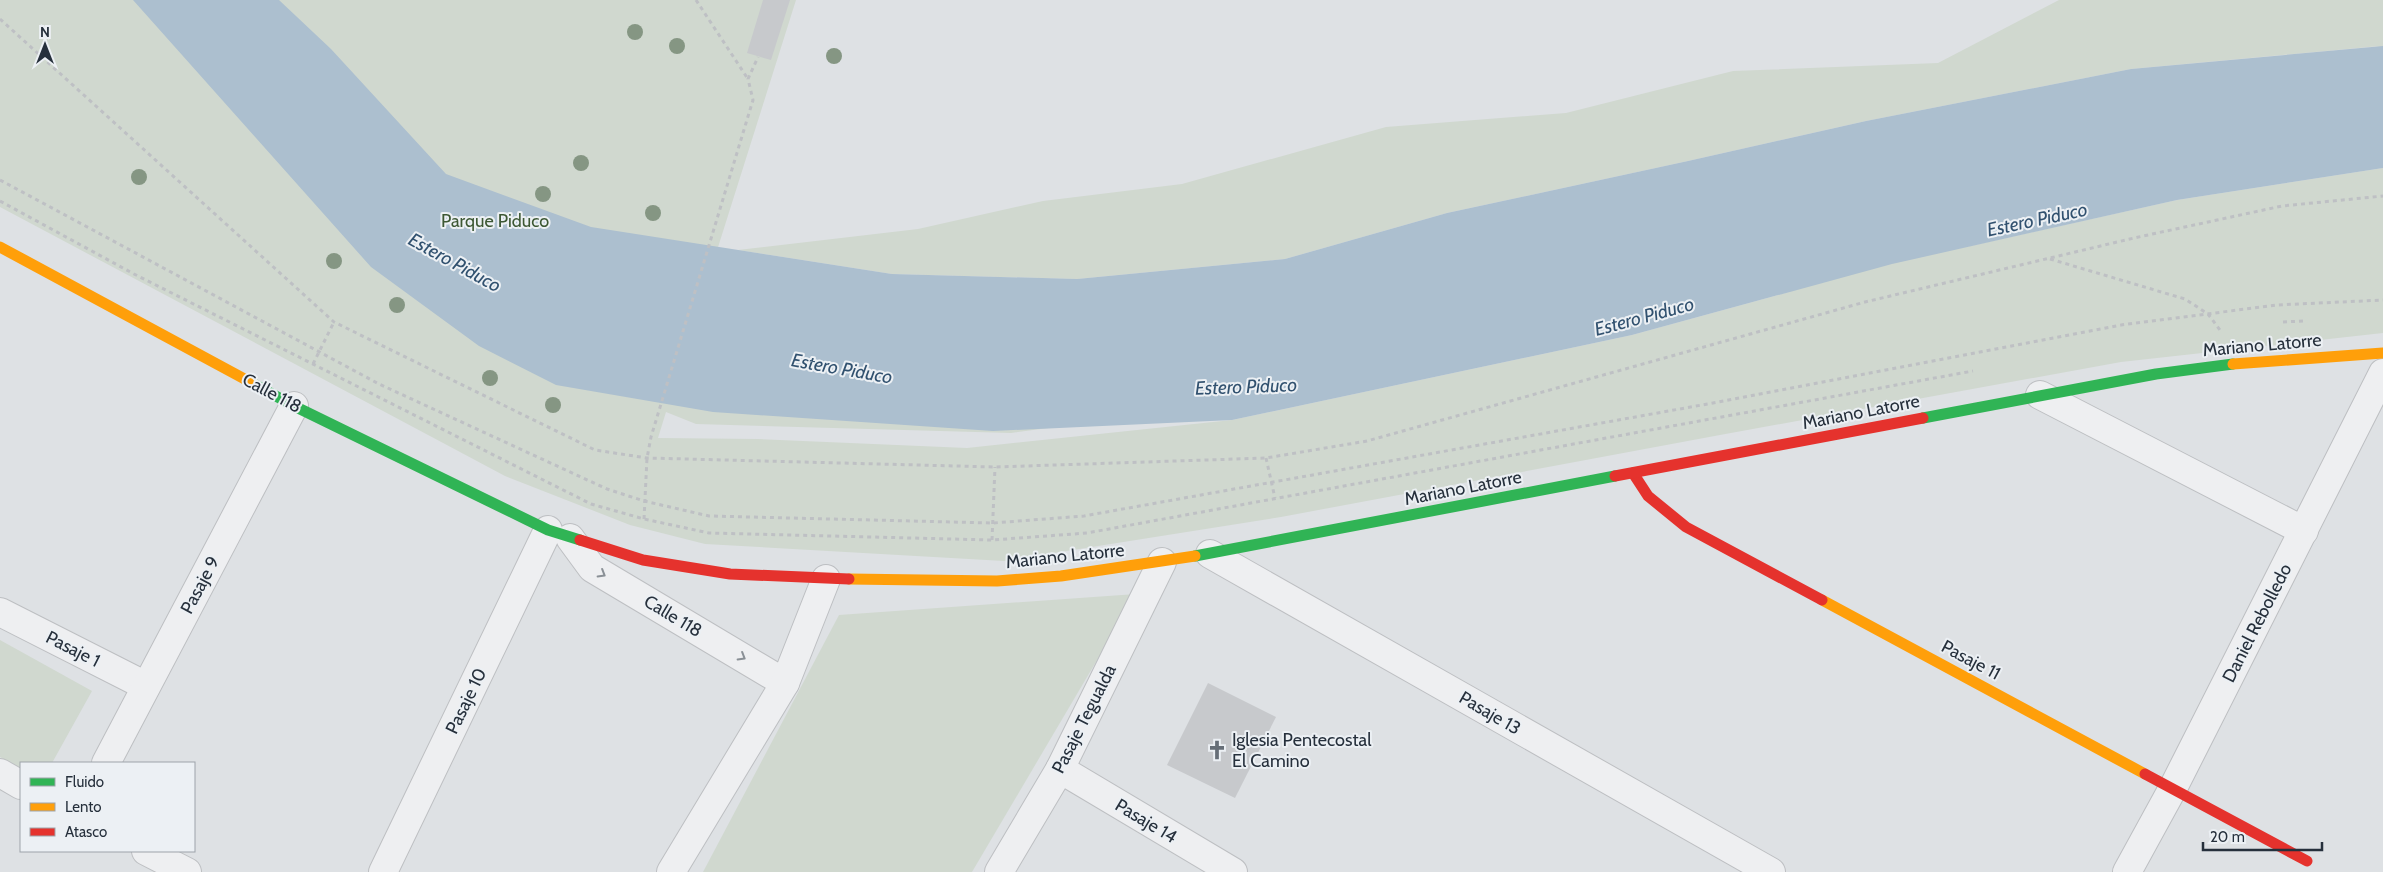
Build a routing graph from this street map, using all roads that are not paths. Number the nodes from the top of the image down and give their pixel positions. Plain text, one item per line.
1 (0, 247) edge
2 (2383, 353) edge
3 (2383, 373) edge
4 (2040, 395) junction
5 (294, 406) junction
6 (1633, 474) junction
7 (2304, 531) junction
8 (559, 534) junction
9 (1210, 554) junction
10 (1162, 562) junction
11 (826, 579) junction
12 (0, 612) edge
13 (786, 683) junction
14 (146, 686) junction
15 (107, 762) edge
16 (1060, 769) junction
17 (0, 773) edge
18 (20, 784) edge
19 (2173, 788) junction
20 (148, 852) edge
21 (2307, 861) dead end
22 (187, 872) edge
23 (383, 872) edge
24 (671, 872) edge
25 (999, 872) edge
26 (1233, 872) edge
27 (1771, 872) edge
28 (2127, 872) edge

1 - 5 street, Calle 118
2 - 4 street, Mariano Latorre
3 - 7 street, Daniel Rebolledo
4 - 6 street, Mariano Latorre
4 - 7 street
5 - 8 street, Calle 118
5 - 14 street, Pasaje 9
6 - 9 street, Mariano Latorre
6 - 19 street, Pasaje 11
7 - 19 street, Daniel Rebolledo
8 - 11 street, Mariano Latorre
8 -> 13 street, Calle 118
8 - 23 street, Pasaje 10
9 - 10 street, Mariano Latorre
9 - 27 street, Pasaje 13
10 - 11 street, Mariano Latorre
10 - 16 street, Pasaje Tegualda
11 - 13 street
12 - 14 street, Pasaje 1
13 - 24 street
14 - 15 street, Pasaje 9
16 - 25 street, Pasaje Tegualda
16 - 26 street, Pasaje 14
17 - 18 street
19 - 21 street, Pasaje 11
19 - 28 street, Daniel Rebolledo
20 - 22 street

